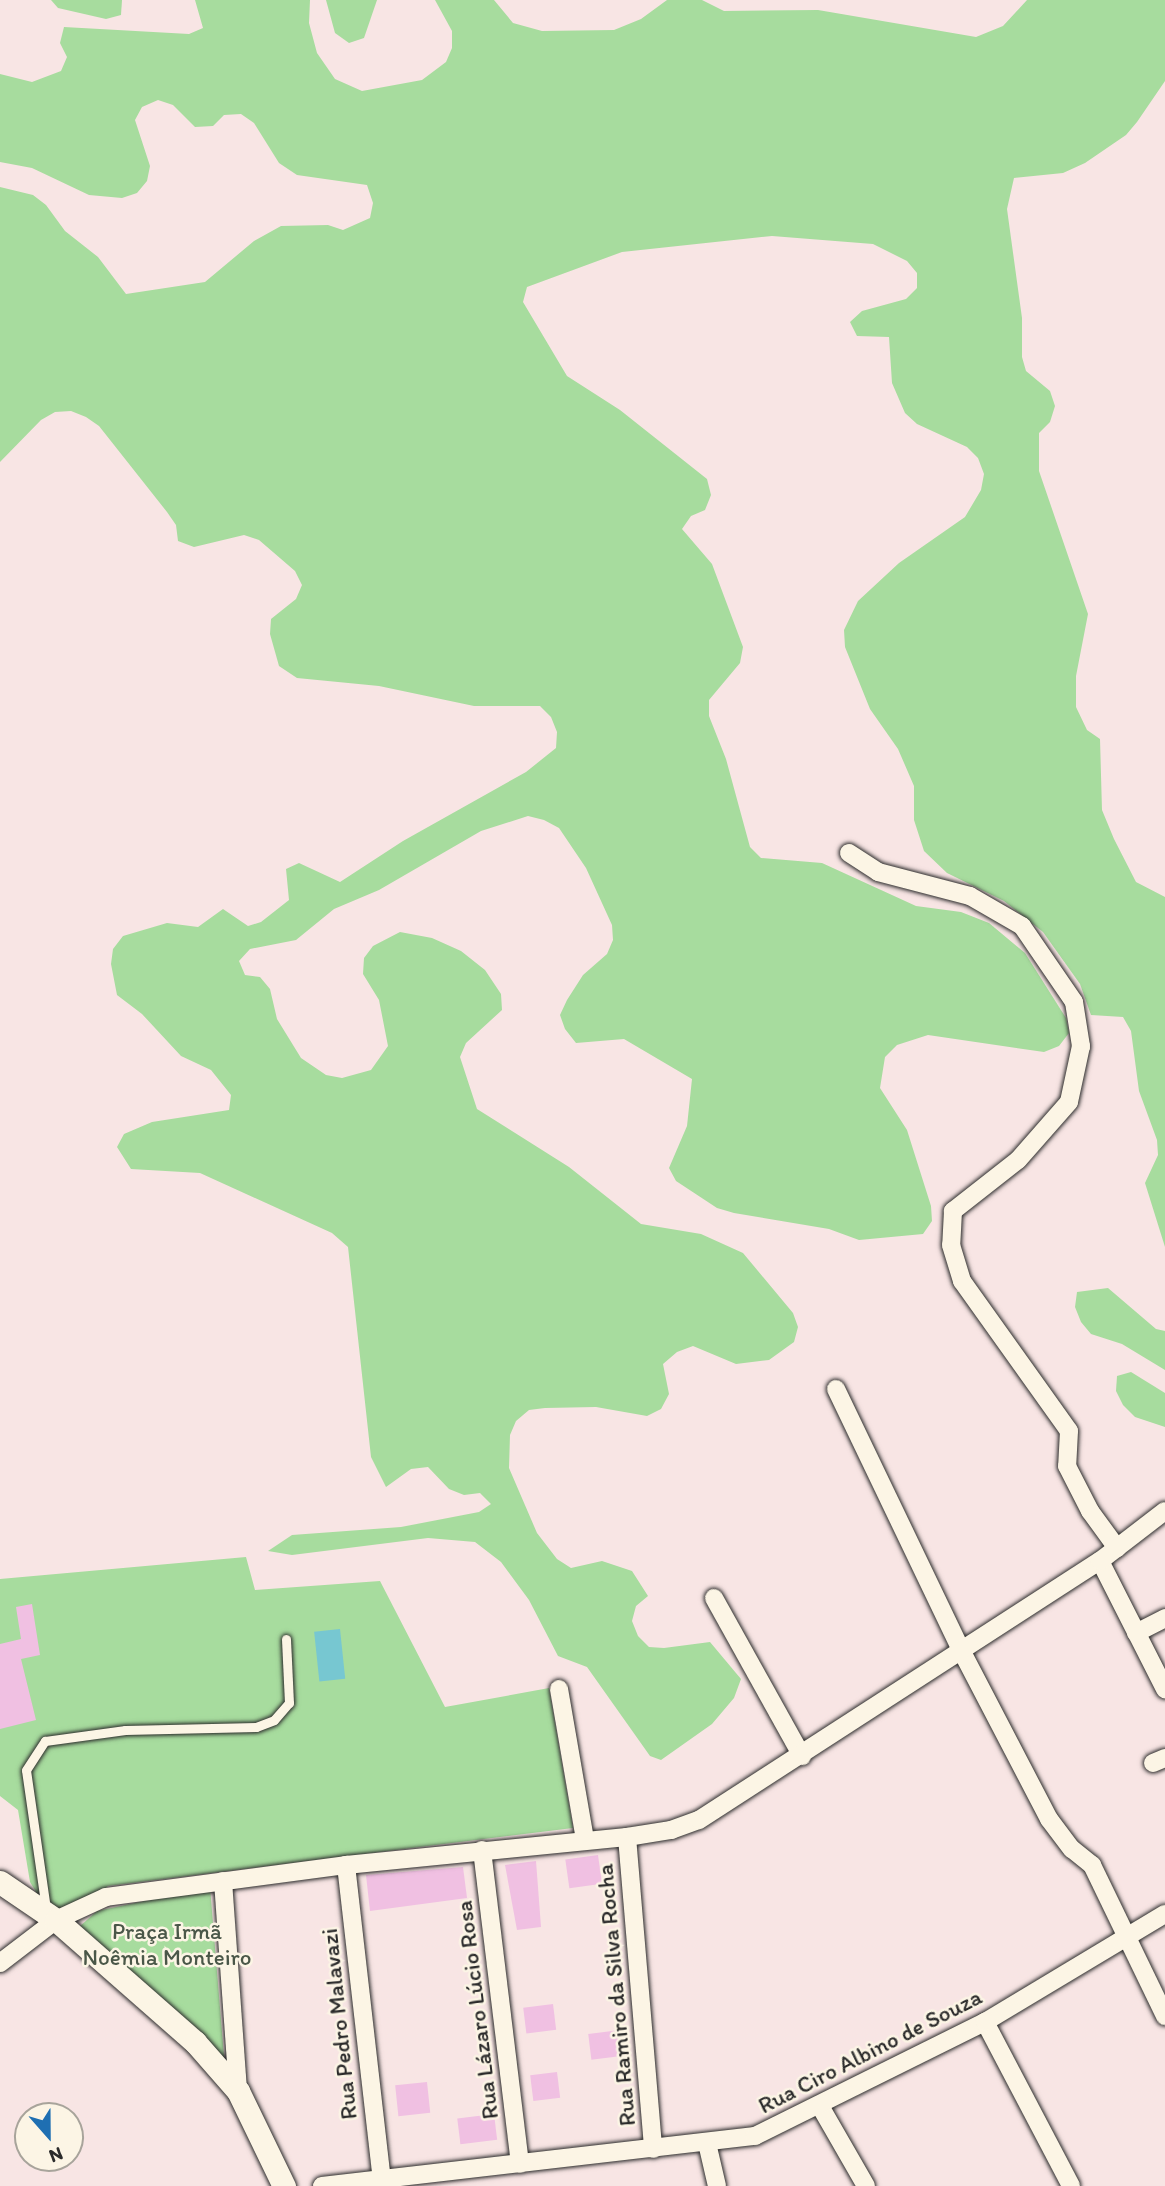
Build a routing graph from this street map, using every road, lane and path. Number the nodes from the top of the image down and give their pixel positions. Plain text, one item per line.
1 (849, 853) dead end
2 (836, 1389) dead end
3 (1165, 1511) edge
4 (1117, 1548) junction
5 (1100, 1561) junction
6 (713, 1598) dead end
7 (1165, 1618) edge
8 (1136, 1633) junction
9 (286, 1639) dead end
10 (961, 1650) junction
11 (559, 1689) dead end
12 (1165, 1689) edge
13 (802, 1756) junction
14 (628, 1837) junction
15 (585, 1839) junction
16 (482, 1850) junction
17 (346, 1864) junction
18 (223, 1881) junction
19 (0, 1882) edge
20 (1165, 1914) edge
21 (51, 1917) junction
22 (1127, 1937) junction
23 (0, 1963) edge
24 (1165, 2016) edge
25 (985, 2022) junction
26 (238, 2091) junction
27 (820, 2106) junction
28 (707, 2143) junction
29 (653, 2149) junction
30 (520, 2164) junction
31 (382, 2179) junction
32 (284, 2186) edge
33 (322, 2186) edge
34 (717, 2186) edge
35 (866, 2186) edge
36 (1071, 2186) edge

1 - 4 street
2 - 10 street
3 - 4 street
4 - 5 street
5 - 8 street
5 - 10 street
6 - 13 street
7 - 8 street
8 - 12 street
9 - 21 lane
10 - 13 street
10 - 22 street
11 - 15 street
13 - 14 street
14 - 15 street
14 - 29 street, Rua Ramiro da Silva Rocha
15 - 16 street
16 - 17 street
16 - 30 street, Rua Lázaro Lúcio Rosa
17 - 18 street
17 - 31 street, Rua Pedro Malavazi
18 - 21 street
18 - 26 street
19 - 21 street
20 - 22 street, Rua Ciro Albino de Souza
21 - 23 street
21 - 26 street
22 - 24 street
22 - 25 street, Rua Ciro Albino de Souza
25 - 27 street, Rua Ciro Albino de Souza
25 - 36 street
26 - 32 street
27 - 28 street, Rua Ciro Albino de Souza
27 - 35 street
28 - 29 street, Rua Ciro Albino de Souza
28 - 34 street
29 - 30 street, Rua Ciro Albino de Souza
30 - 31 street, Rua Ciro Albino de Souza
31 - 33 street, Rua Ciro Albino de Souza

